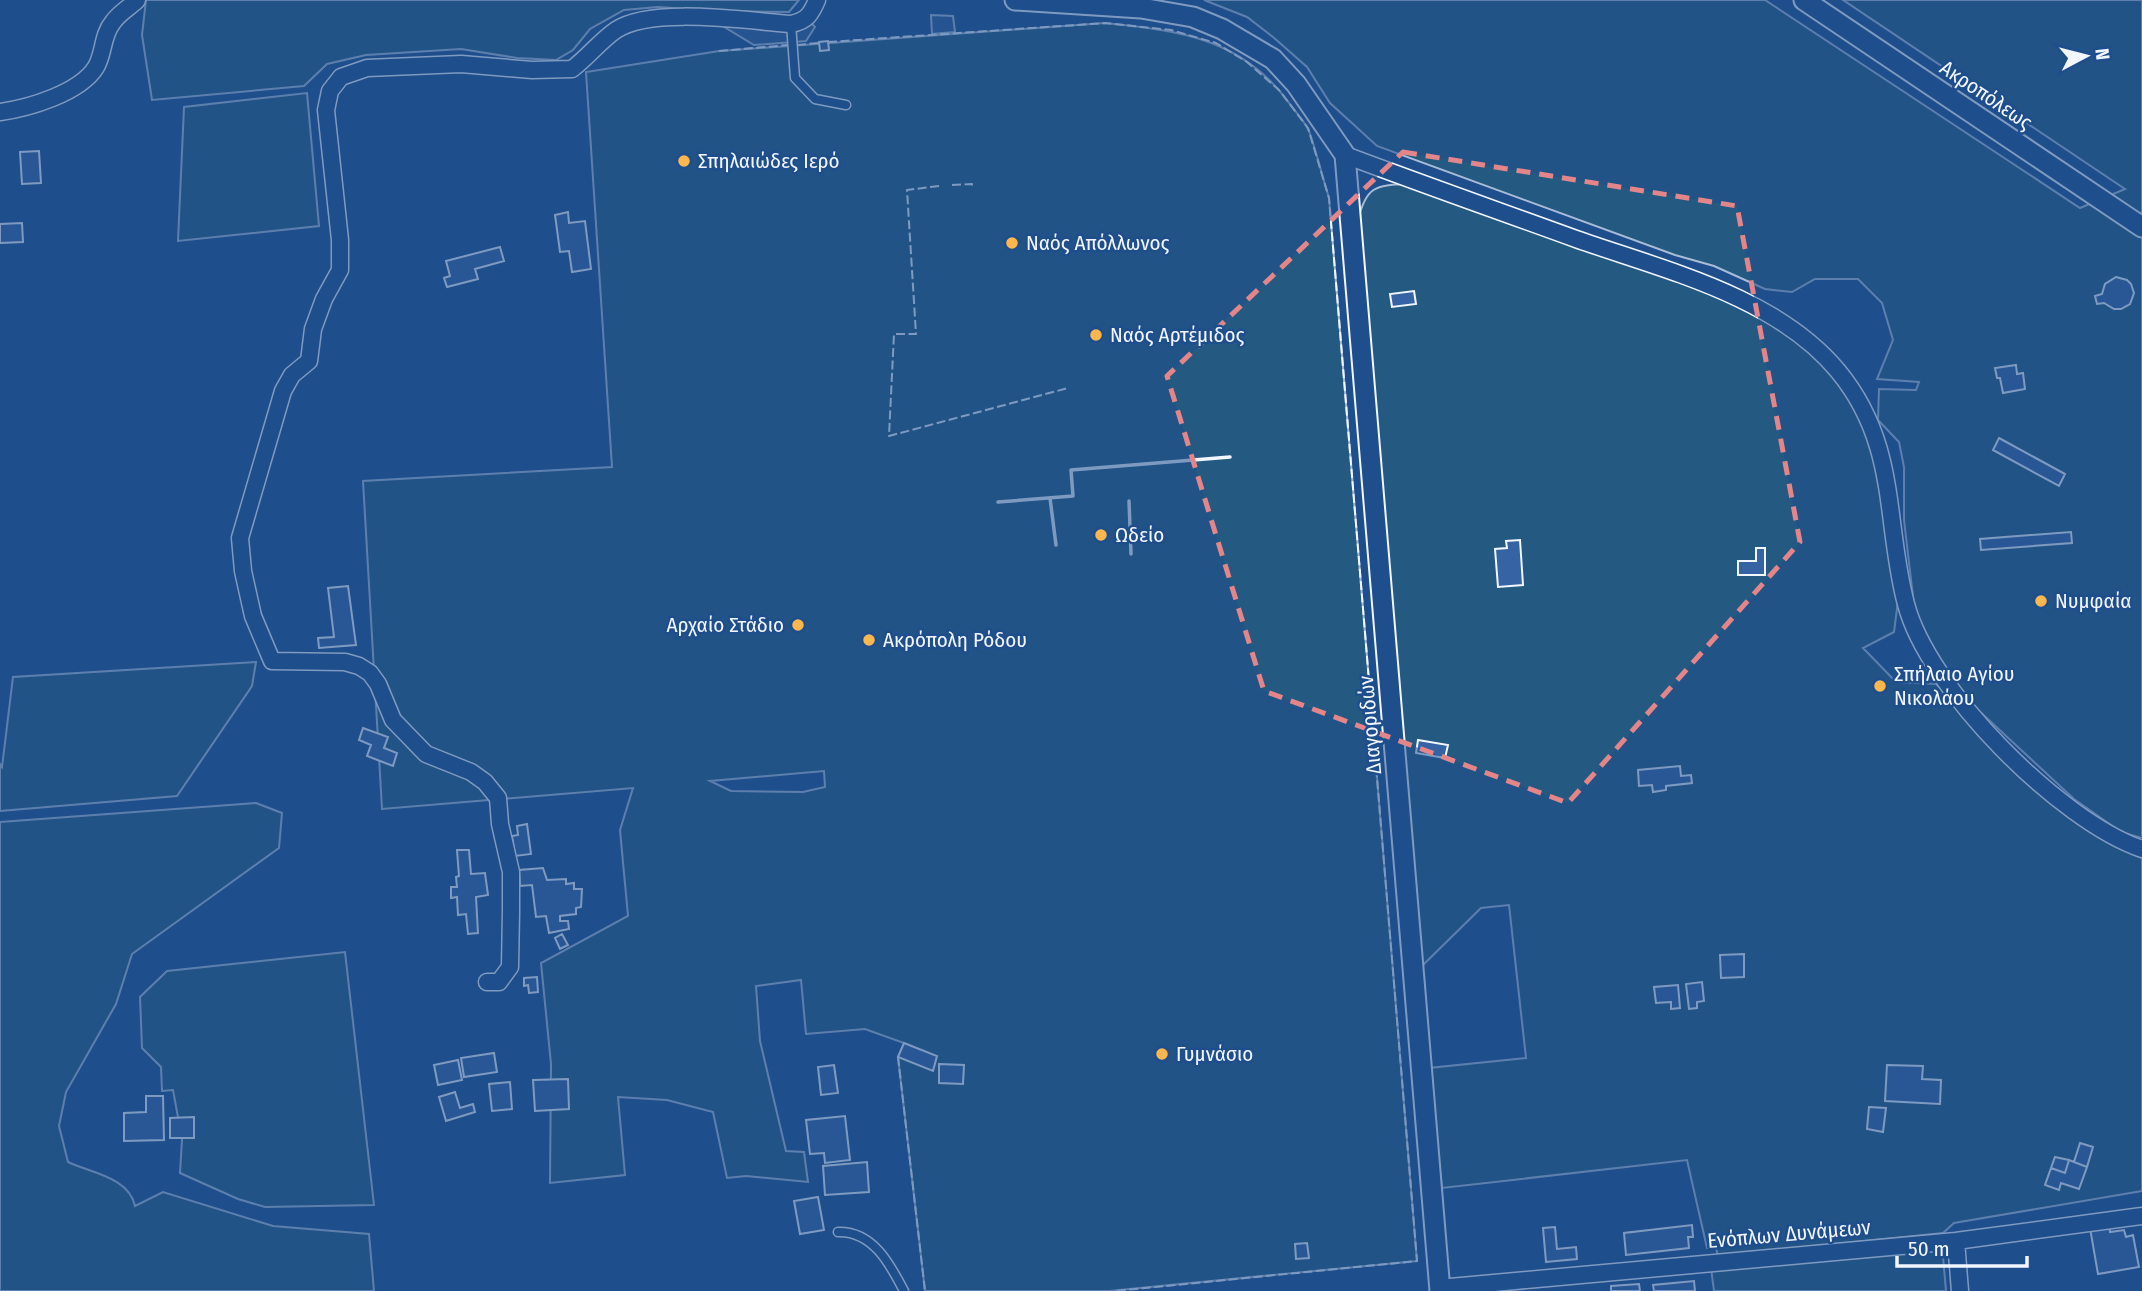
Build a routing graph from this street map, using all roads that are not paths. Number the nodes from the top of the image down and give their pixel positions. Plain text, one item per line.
1 (137, 0) edge
2 (817, 0) edge
3 (1015, 0) edge
4 (1804, 0) edge
5 (1166, 6) edge
6 (791, 24) junction
7 (845, 105) dead end
8 (0, 113) edge
9 (1345, 155) junction
10 (2142, 228) edge
11 (2142, 849) edge
12 (487, 982) dead end
13 (2142, 1216) edge
14 (838, 1232) dead end
15 (1956, 1241) junction
16 (1440, 1289) edge
17 (904, 1291) edge
18 (1960, 1291) edge

1 - 8 street
2 - 6 street
3 - 5 street
4 - 10 street, Ακροπόλεως
5 - 9 street
6 - 7 lane
6 - 12 street
9 - 11 street
9 - 16 street, Διαγοριδών
13 - 15 street, Ενόπλων Δυνάμεων
14 - 17 lane
15 - 16 street, Ενόπλων Δυνάμεων
15 - 18 street

